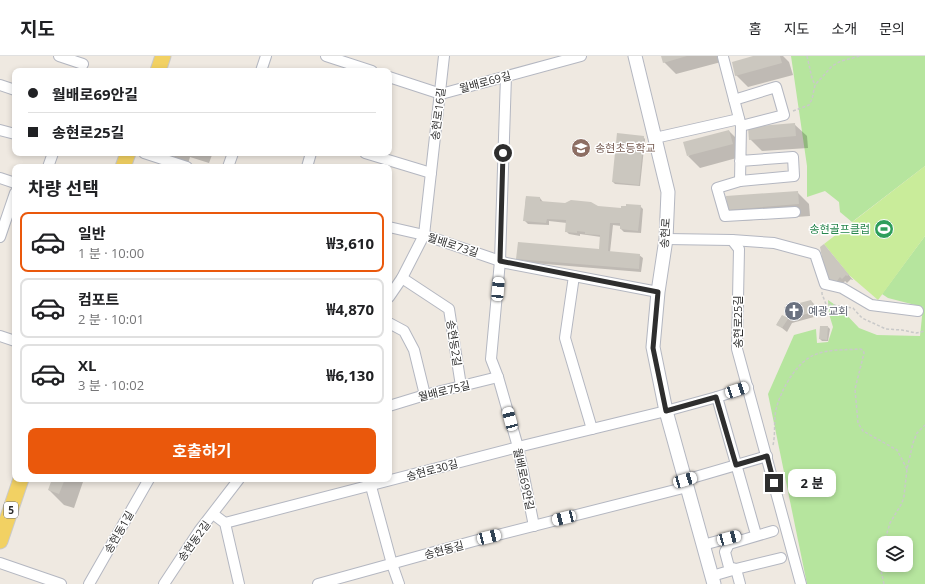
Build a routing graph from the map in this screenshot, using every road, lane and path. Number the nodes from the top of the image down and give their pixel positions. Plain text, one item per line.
1 (59, 56) edge
2 (163, 56) edge
3 (266, 56) edge
4 (326, 56) edge
5 (444, 56) edge
6 (581, 56) edge
7 (635, 56) edge
8 (724, 56) edge
9 (806, 56) edge
10 (860, 56) edge
11 (548, 60) edge
12 (342, 63) edge
13 (84, 64) edge
14 (159, 68) edge
15 (262, 68) edge
16 (361, 68) edge
17 (506, 76) junction
18 (392, 78) edge
19 (0, 85) edge
20 (815, 85) junction
21 (12, 89) edge
22 (441, 94) junction
23 (734, 100) junction
24 (784, 115) junction
25 (740, 122) junction
26 (0, 130) edge
27 (12, 133) edge
28 (655, 138) junction
29 (153, 156) edge
30 (375, 156) edge
31 (740, 161) junction
32 (178, 164) edge
33 (431, 173) junction
34 (0, 178) edge
35 (740, 181) junction
36 (12, 182) edge
37 (12, 202) edge
38 (795, 212) dead end
39 (392, 228) edge
40 (424, 235) junction
41 (0, 237) edge
42 (666, 239) junction
43 (732, 240) junction
44 (500, 261) junction
45 (574, 276) junction
46 (402, 278) junction
47 (825, 284) junction
48 (658, 292) junction
49 (392, 293) edge
50 (918, 311) dead end
51 (392, 325) edge
52 (925, 331) edge
53 (0, 336) edge
54 (12, 340) edge
55 (498, 377) junction
56 (461, 386) junction
57 (748, 387) junction
58 (425, 395) junction
59 (716, 397) junction
60 (392, 405) edge
61 (666, 411) junction
62 (925, 425) edge
63 (592, 429) junction
64 (518, 447) junction
65 (767, 456) junction
66 (736, 465) junction
67 (907, 469) junction
68 (392, 477) edge
69 (20, 482) edge
70 (147, 482) edge
71 (236, 482) edge
72 (370, 482) edge
73 (686, 483) junction
74 (213, 514) junction
75 (225, 523) junction
76 (785, 523) junction
77 (534, 526) junction
78 (755, 531) junction
79 (773, 531) dead end
80 (886, 536) edge
81 (0, 541) edge
82 (703, 545) junction
83 (781, 558) dead end
84 (0, 563) edge
85 (392, 564) junction
86 (736, 570) junction
87 (881, 572) edge
88 (713, 580) edge
89 (323, 583) edge
90 (61, 584) edge
91 (89, 584) edge
92 (164, 584) edge
93 (239, 584) edge
94 (399, 584) edge
95 (740, 584) edge
96 (802, 584) edge
97 (884, 584) edge

1 - 13 street
2 - 14 main road
3 - 15 street
4 - 12 street
5 - 22 street, 송현로16길
6 - 11 street, 월배로69길
7 - 28 main road, 송현로
8 - 23 street
9 - 20 path
10 - 20 path
11 - 17 street, 월배로69길
12 - 16 street
17 - 22 street, 월배로69길
17 - 44 street, 월배로69안길
18 - 22 street
19 - 21 street
20 - 24 path
22 - 33 street, 송현로16길
23 - 24 street
23 - 25 street
24 - 25 street
25 - 28 street
25 - 31 street
26 - 27 street
28 - 42 main road, 송현로
29 - 32 street
30 - 33 street
31 - 35 street
31 - 35 street
33 - 40 street, 송현로16길
34 - 36 street
35 - 38 street
37 - 41 street
39 - 40 street, 월배로73길
40 - 44 street, 월배로73길
40 - 46 street
42 - 43 street
42 - 48 main road, 송현로
43 - 47 street
43 - 57 street, 송현로25길
44 - 45 street, 월배로73길
44 - 55 street, 월배로69안길
45 - 48 street, 월배로73길
45 - 63 street
46 - 49 street
46 - 56 street, 송현동2길
47 - 50 street
47 - 52 path
48 - 61 main road, 송현로
51 - 58 street
53 - 54 street
55 - 56 street, 월배로75길
55 - 64 street, 월배로69안길
56 - 58 street, 월배로75길
57 - 59 street
57 - 65 street, 송현로25길
58 - 60 street, 월배로75길
59 - 61 street
59 - 66 street
61 - 63 street, 송현로30길
61 - 73 main road, 송현로
62 - 67 path
63 - 64 street, 송현로30길
64 - 68 street, 송현로30길
64 - 77 street, 월배로69안길
65 - 66 street, 송현동길
65 - 67 path
65 - 76 street, 송현로25길
66 - 73 street, 송현동길
66 - 78 street
67 - 80 path
69 - 81 main road, 5
70 - 91 street, 송현동1길
71 - 74 street, 송현동2길
72 - 75 street, 송현로30길
72 - 85 street
73 - 77 street, 송현동길
73 - 82 main road, 송현로
74 - 75 street
74 - 92 street, 송현동2길
75 - 93 street
76 - 78 street
76 - 96 street, 송현로25길
77 - 85 street, 송현동길
78 - 82 street
79 - 86 street
82 - 88 main road, 송현로
83 - 86 street
84 - 90 street
85 - 89 street, 송현동길
85 - 94 street
86 - 88 street
86 - 95 street
87 - 97 path

